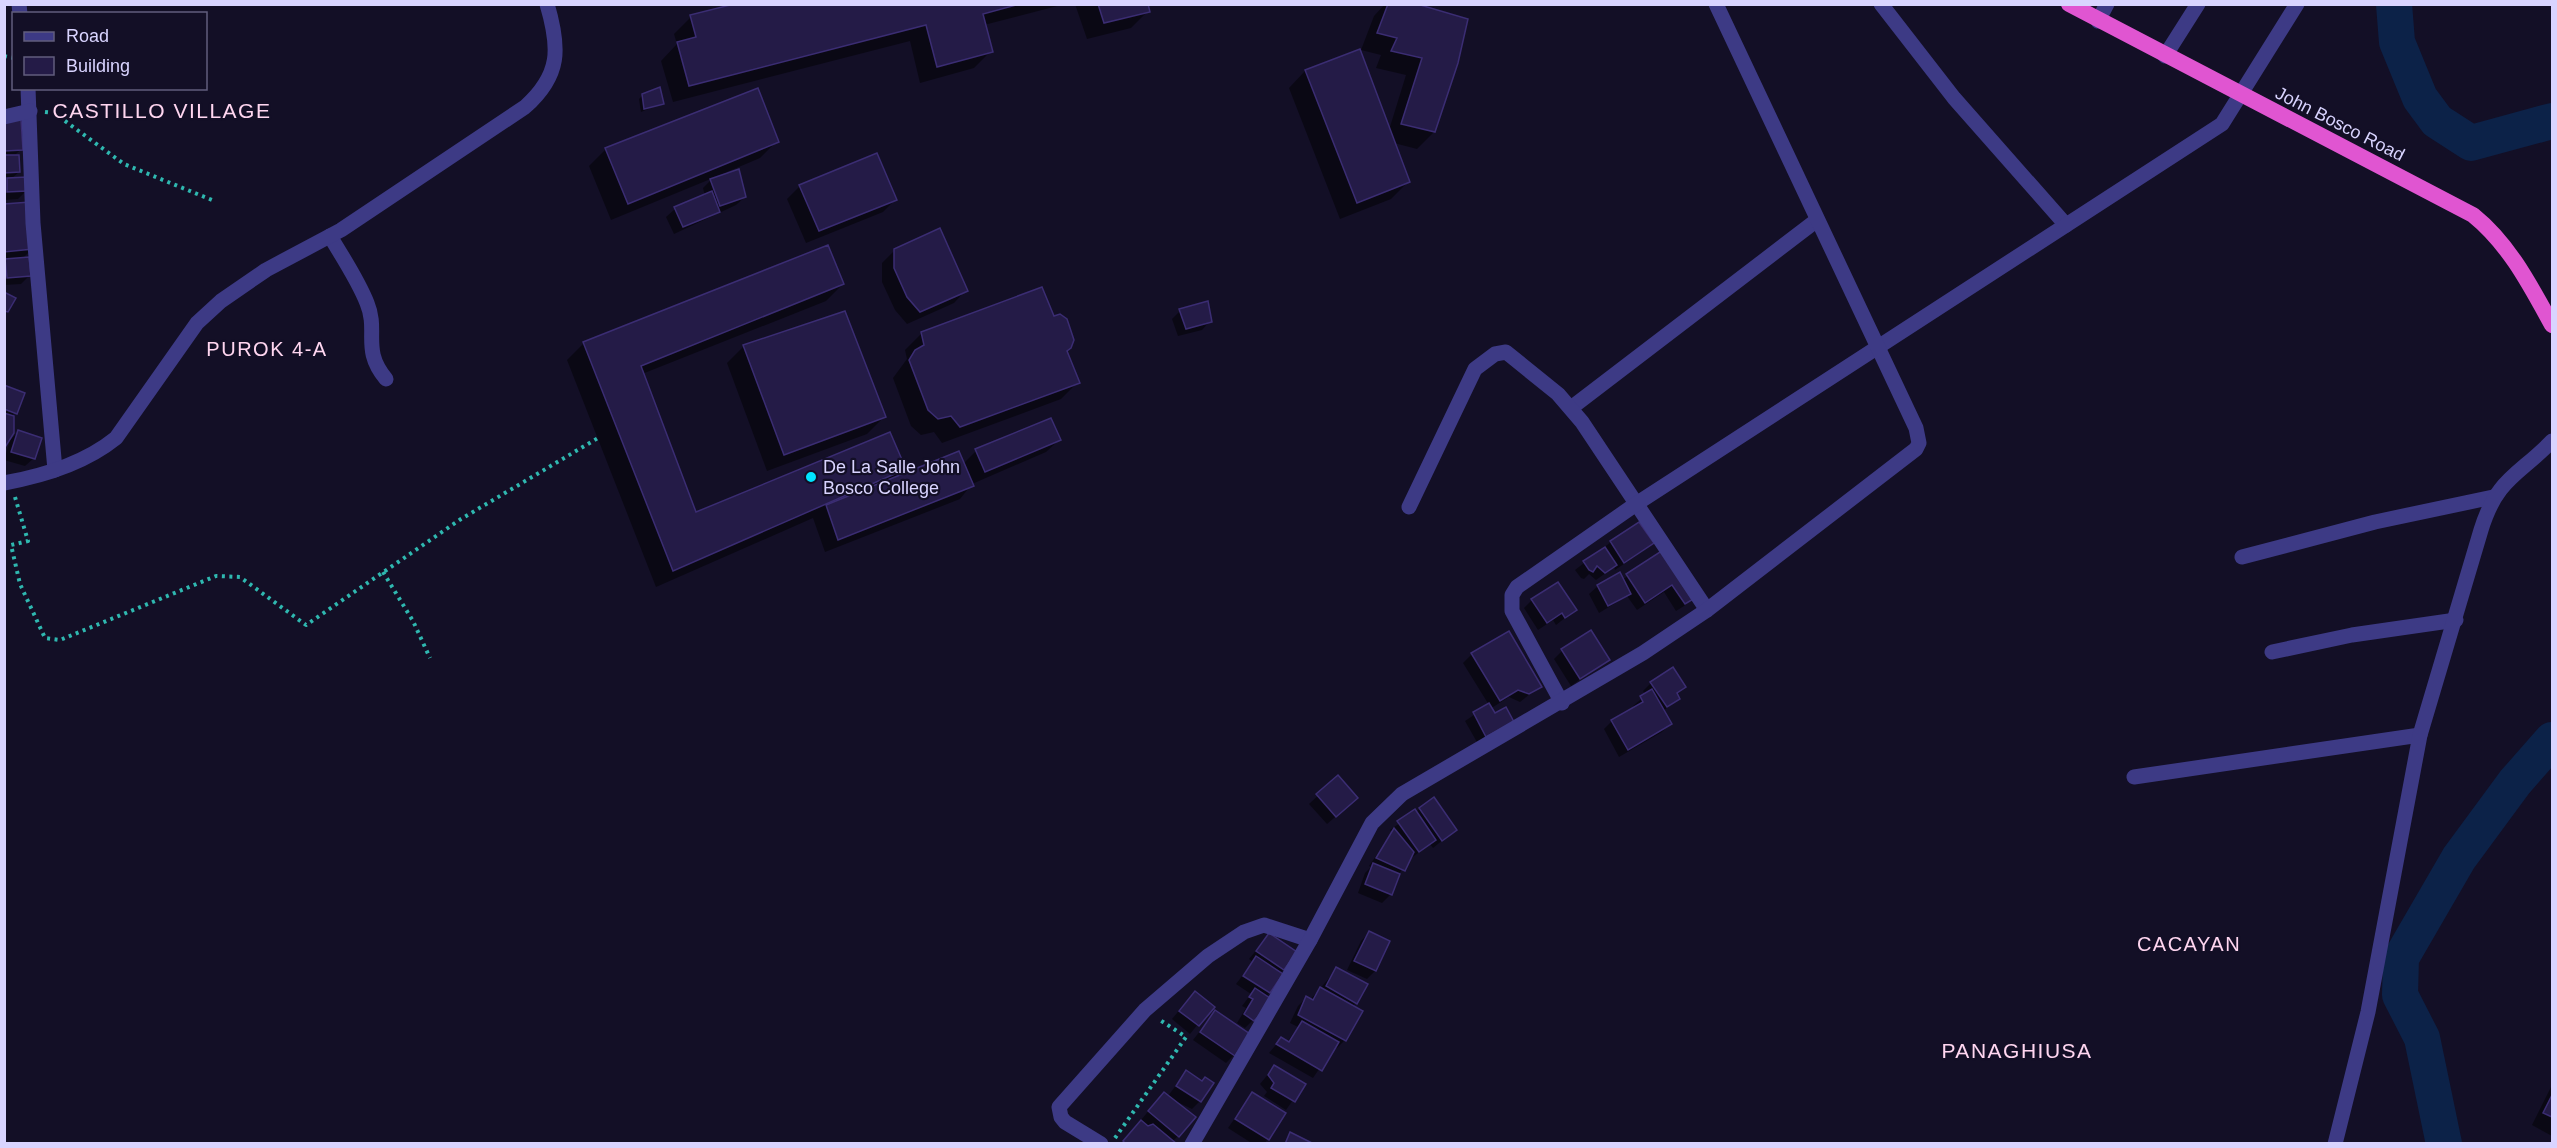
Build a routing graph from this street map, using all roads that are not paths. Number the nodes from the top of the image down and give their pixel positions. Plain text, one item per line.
1 (547, 4) edge
2 (1716, 4) edge
3 (1881, 4) edge
4 (2069, 4) edge
5 (2107, 4) edge
6 (2198, 4) edge
7 (2297, 4) edge
8 (2098, 21) junction
9 (2165, 56) junction
10 (28, 90) edge
11 (2241, 96) junction
12 (30, 111) junction
13 (4, 117) edge
14 (1817, 220) junction
15 (2067, 225) junction
16 (330, 237) junction
17 (2553, 325) edge
18 (1877, 348) junction
19 (386, 379) dead end
20 (1571, 408) junction
21 (2553, 441) edge
22 (55, 470) junction
23 (7, 482) edge
24 (2493, 497) junction
25 (1636, 504) junction
26 (1409, 507) dead end
27 (2242, 557) dead end
28 (1707, 610) junction
29 (2456, 620) junction
30 (2272, 652) dead end
31 (1562, 703) junction
32 (2420, 735) junction
33 (2134, 777) dead end
34 (1310, 940) junction
35 (1101, 1143) edge
36 (1192, 1143) edge
37 (2335, 1143) edge

1 - 16 street
2 - 14 street
3 - 15 street
4 - 8 highway, John Bosco Road
5 - 8 street
6 - 9 street
7 - 11 street
8 - 9 highway, John Bosco Road
9 - 11 highway, John Bosco Road
10 - 12 street
11 - 15 street
11 - 17 highway, John Bosco Road
12 - 13 street
12 - 22 street
14 - 18 street
14 - 20 street
15 - 18 street
16 - 19 street
16 - 22 street
18 - 25 street
18 - 28 street
20 - 25 street
20 - 26 street
21 - 24 street
22 - 23 street
24 - 27 street
24 - 29 street
25 - 28 street
25 - 31 street
28 - 31 street
29 - 30 street
29 - 32 street
31 - 34 street
32 - 33 street
32 - 37 street
34 - 35 street
34 - 36 street

